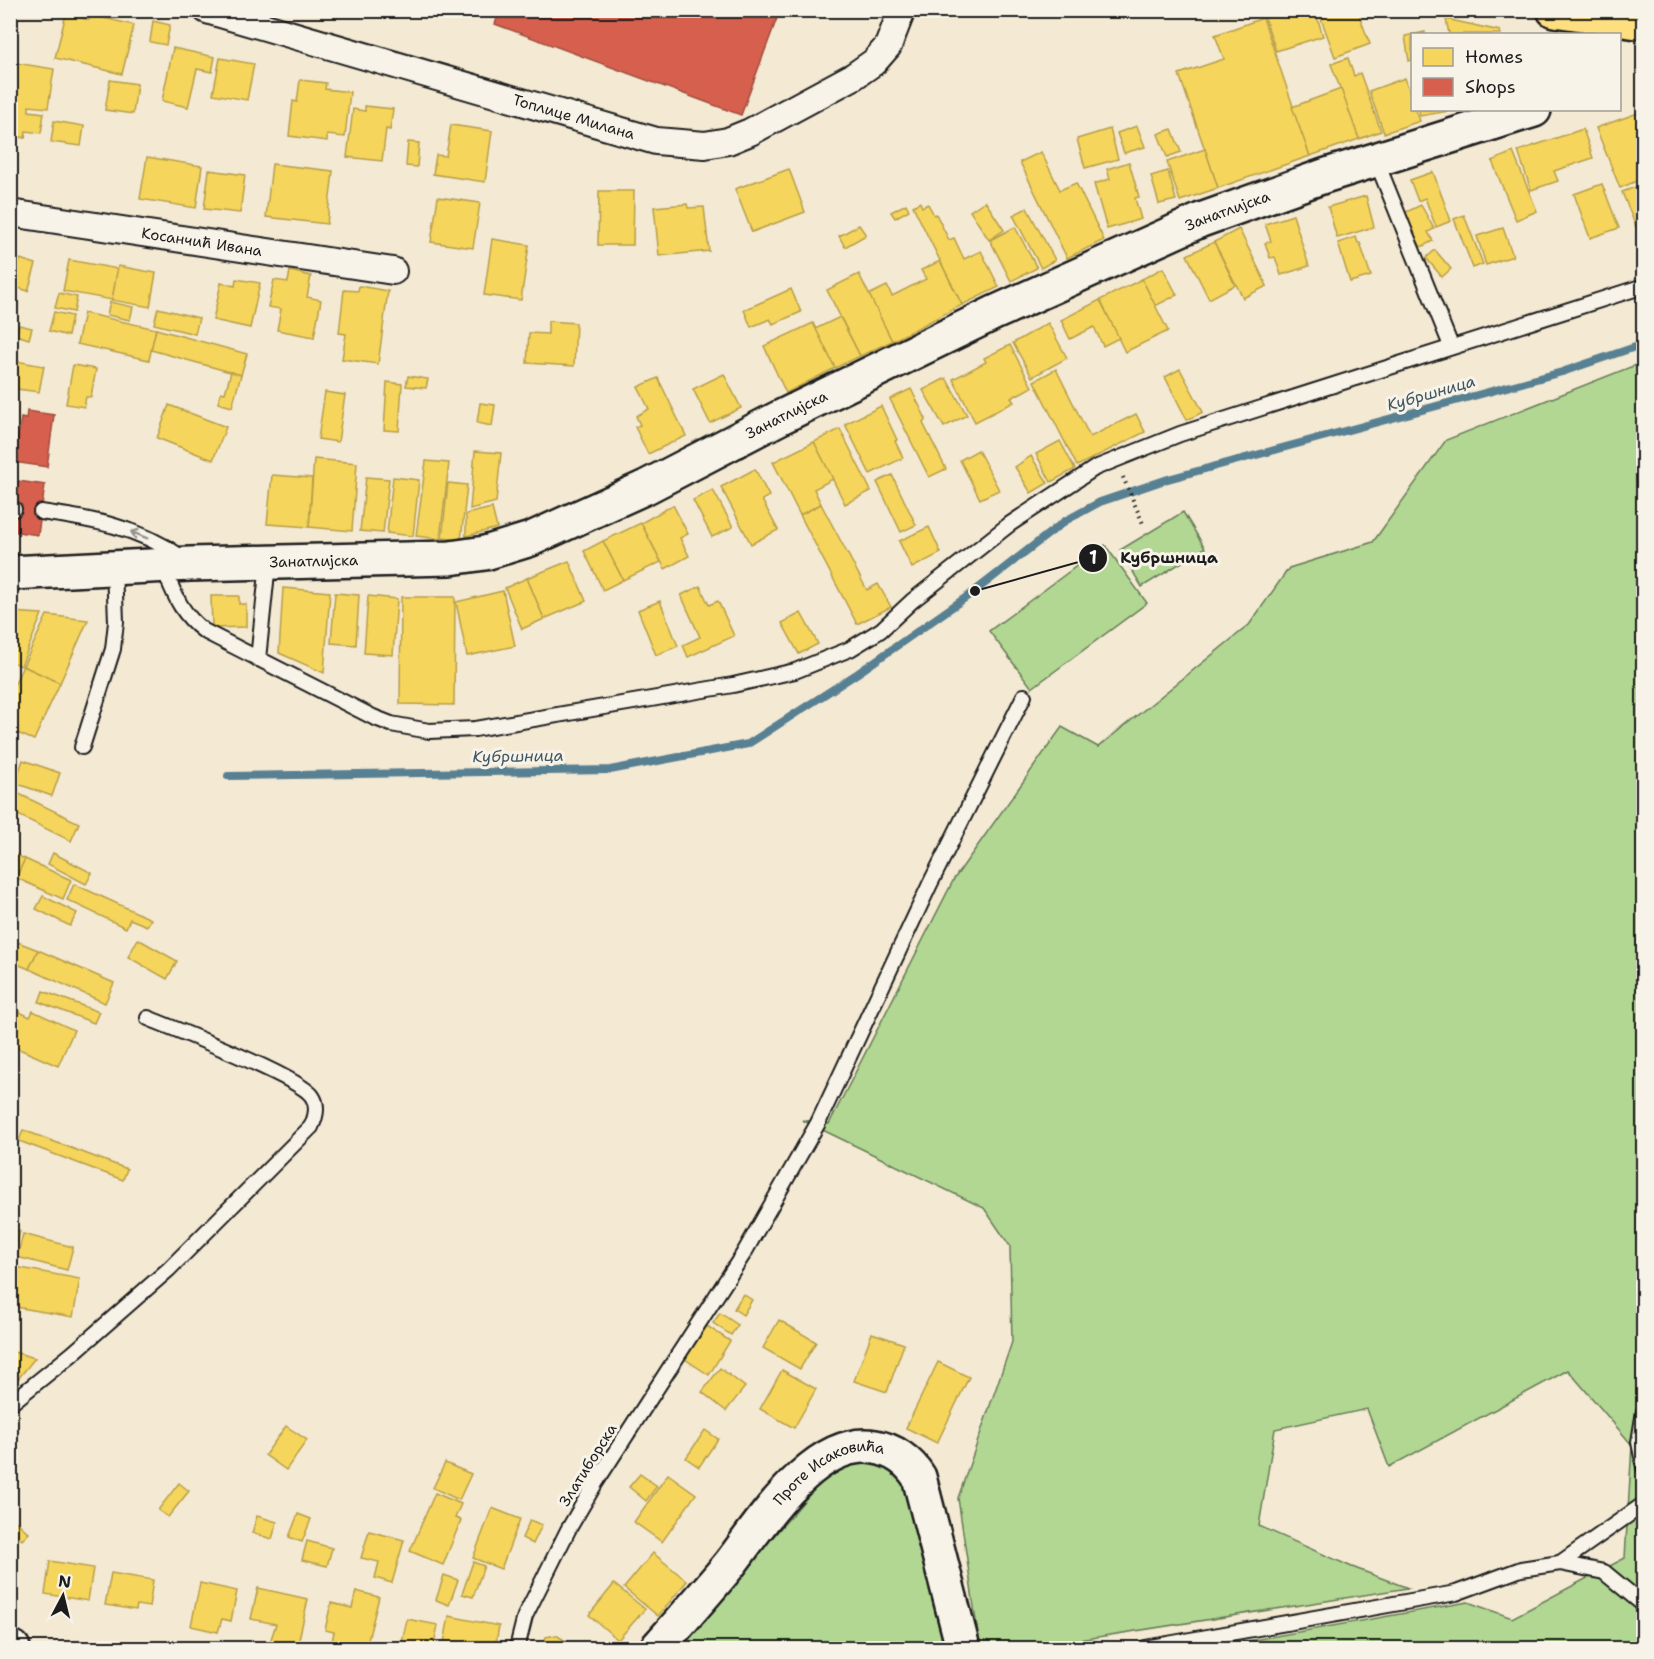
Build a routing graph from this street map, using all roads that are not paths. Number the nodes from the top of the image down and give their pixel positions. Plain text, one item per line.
1 (207, 10) edge
2 (902, 10) edge
3 (1554, 10) edge
4 (1644, 23) edge
5 (1587, 25) edge
6 (1531, 111) edge
7 (1376, 160) junction
8 (10, 213) edge
9 (393, 271) dead end
10 (1644, 286) edge
11 (1451, 346) junction
12 (41, 512) dead end
13 (268, 563) junction
14 (176, 564) junction
15 (114, 568) junction
16 (10, 573) edge
17 (258, 659) junction
18 (1024, 696) dead end
19 (82, 747) dead end
20 (148, 1018) dead end
21 (10, 1404) edge
22 (1644, 1411) edge
23 (1644, 1467) edge
24 (1644, 1504) edge
25 (1560, 1563) junction
26 (1644, 1605) edge
27 (517, 1648) edge
28 (657, 1648) edge
29 (963, 1648) edge
30 (1145, 1648) edge

1 - 2 street, Топлице Милана
3 - 5 main road
4 - 5 main road
6 - 7 street, Занатлијска
7 - 11 lane
7 - 13 street, Занатлијска
8 - 9 street, Косанчић Ивана
10 - 11 lane
11 - 17 lane
14 -> 12 lane
13 - 14 street, Занатлијска
13 - 17 lane
14 - 15 street, Занатлијска
14 - 17 lane
15 - 16 street, Занатлијска
15 - 19 lane
18 - 27 lane, Златиборска
20 - 21 lane
22 - 23 lane
24 - 25 lane
25 - 26 lane
25 - 30 lane
28 - 29 street, Проте Исаковића

